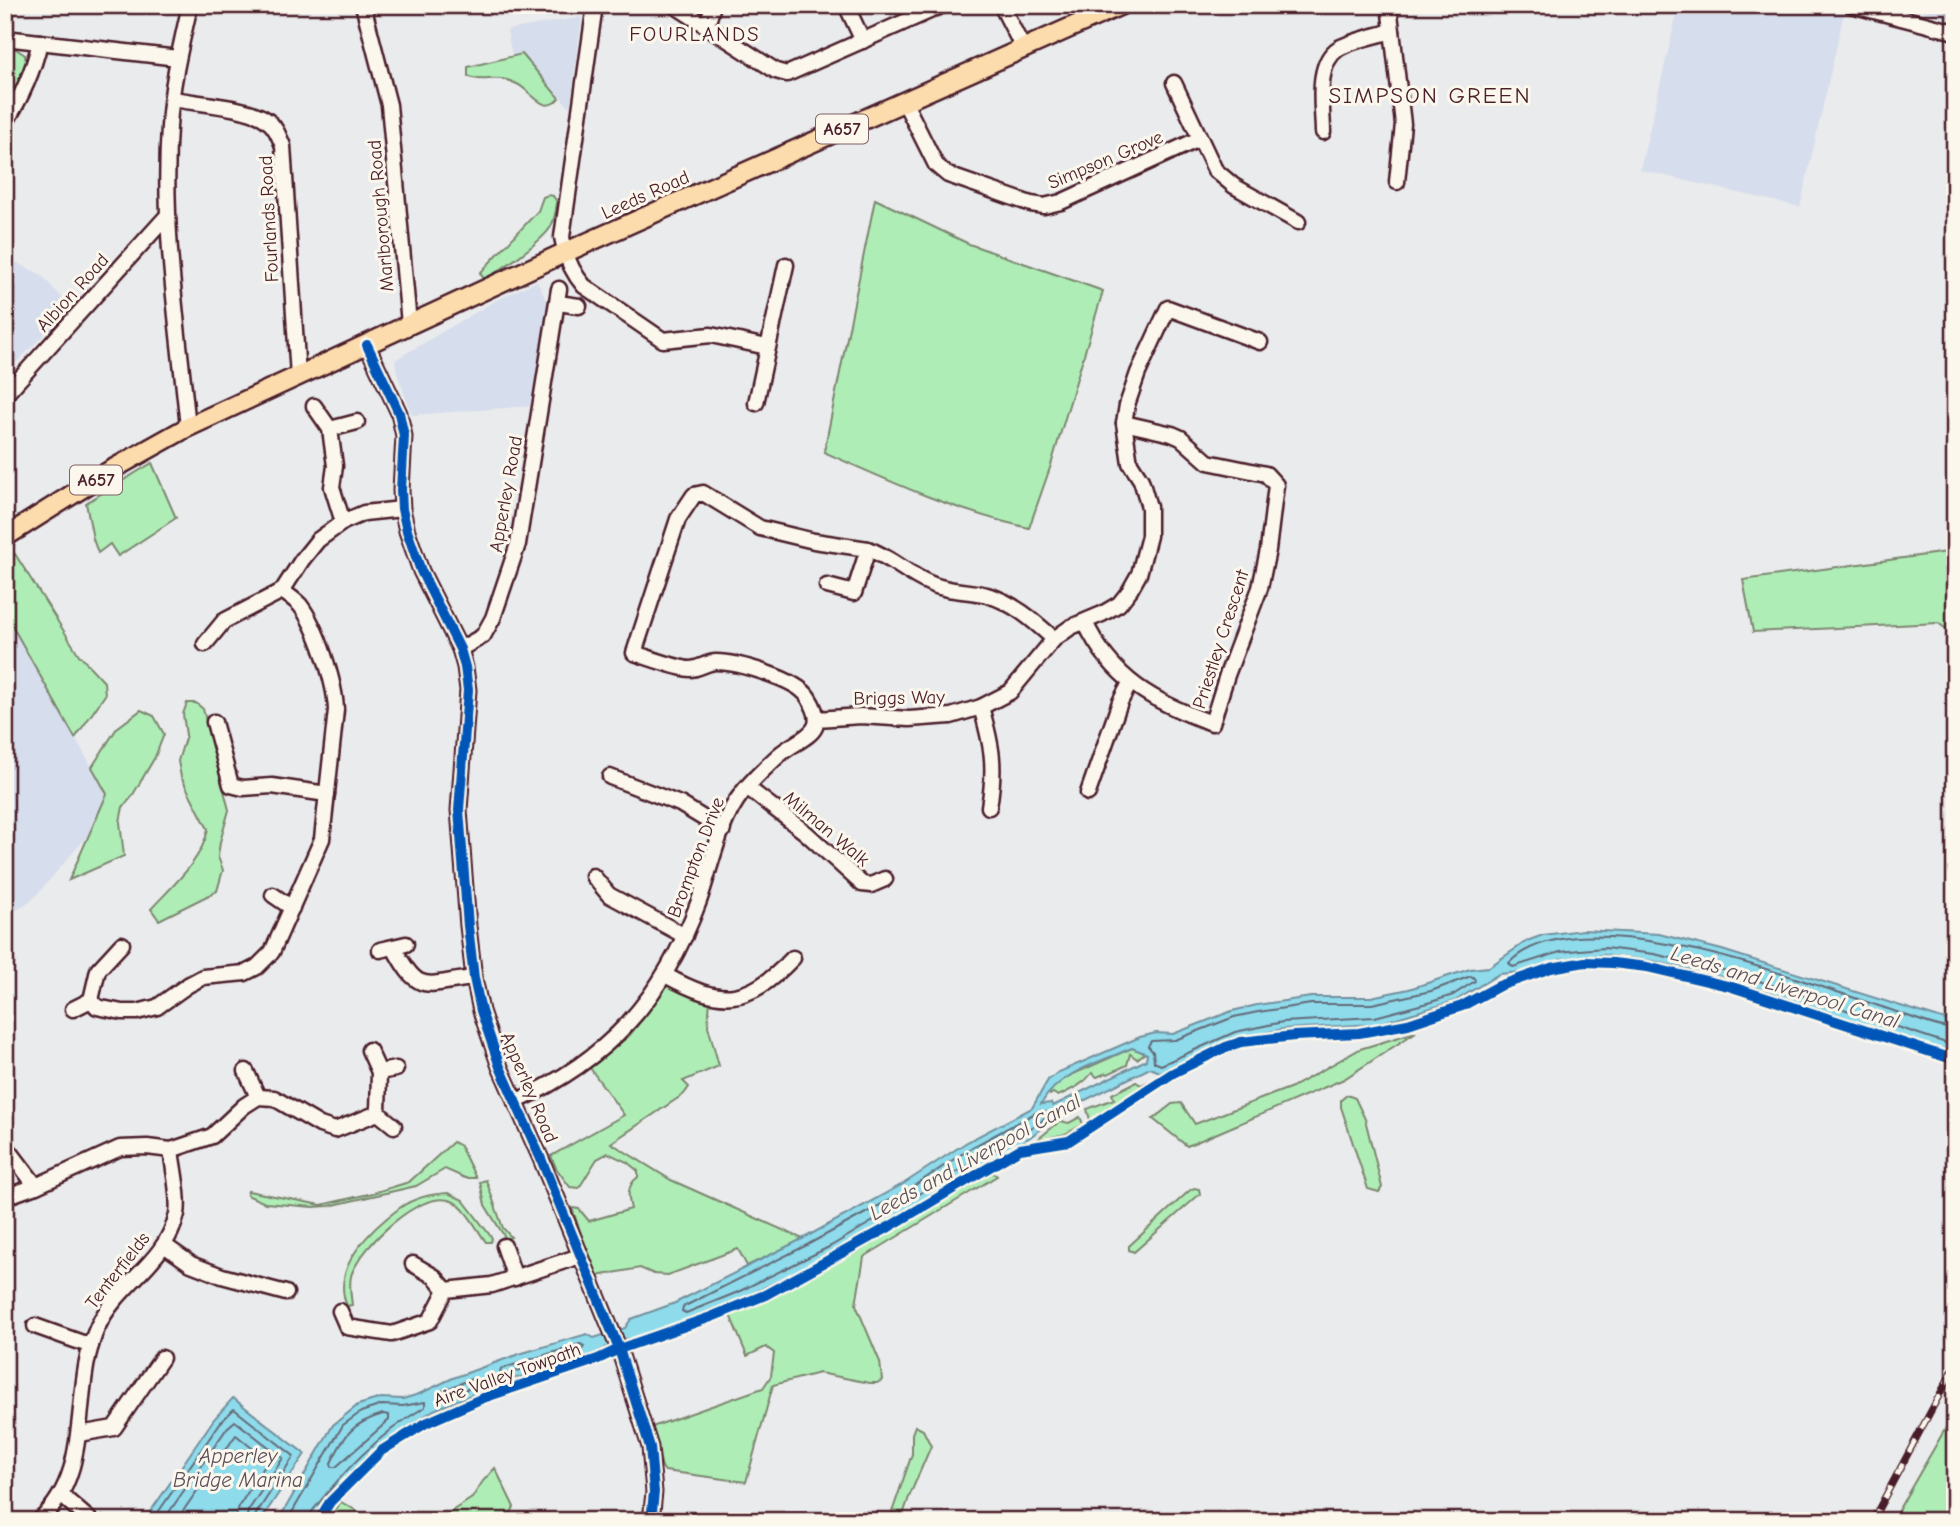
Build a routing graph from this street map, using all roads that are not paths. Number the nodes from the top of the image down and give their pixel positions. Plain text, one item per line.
1 (190, 5) edge
2 (363, 5) edge
3 (596, 5) edge
4 (674, 5) edge
5 (713, 5) edge
6 (846, 5) edge
7 (943, 5) edge
8 (1001, 5) edge
9 (1121, 5) edge
10 (1389, 5) edge
11 (1852, 5) edge
12 (707, 26) junction
13 (1392, 31) junction
14 (1955, 32) edge
15 (5, 38) edge
16 (863, 41) junction
17 (40, 42) junction
18 (1023, 48) junction
19 (178, 58) junction
20 (1174, 83) dead end
21 (173, 99) junction
22 (904, 101) junction
23 (5, 123) edge
24 (1323, 132) dead end
25 (1199, 139) junction
26 (1396, 181) dead end
27 (167, 216) junction
28 (1298, 222) dead end
29 (564, 253) junction
30 (786, 265) dead end
31 (579, 306) dead end
32 (409, 324) junction
33 (1259, 342) dead end
34 (367, 345) junction
35 (767, 347) junction
36 (298, 376) junction
37 (5, 395) edge
38 (756, 403) dead end
39 (314, 406) dead end
40 (358, 422) dead end
41 (1124, 423) junction
42 (188, 427) junction
43 (330, 429) junction
44 (402, 509) junction
45 (343, 522) junction
46 (5, 537) edge
47 (868, 549) junction
48 (828, 586) dead end
49 (282, 591) junction
50 (1085, 622) junction
51 (1054, 639) junction
52 (205, 644) dead end
53 (460, 649) junction
54 (1130, 682) junction
55 (981, 707) junction
56 (817, 719) junction
57 (214, 722) dead end
58 (610, 777) dead end
59 (747, 788) junction
60 (1087, 793) dead end
61 (327, 794) junction
62 (989, 807) dead end
63 (723, 830) junction
64 (593, 876) dead end
65 (885, 879) dead end
66 (273, 895) dead end
67 (292, 908) junction
68 (685, 936) junction
69 (122, 944) dead end
70 (393, 947) dead end
71 (793, 958) dead end
72 (665, 975) junction
73 (474, 978) junction
74 (91, 1000) junction
75 (73, 1009) dead end
76 (369, 1050) dead end
77 (396, 1069) dead end
78 (246, 1071) dead end
79 (379, 1072) junction
80 (258, 1097) junction
81 (515, 1102) junction
82 (378, 1113) junction
83 (394, 1126) dead end
84 (5, 1145) edge
85 (171, 1150) junction
86 (36, 1186) junction
87 (5, 1197) edge
88 (164, 1245) junction
89 (503, 1247) dead end
90 (580, 1256) junction
91 (413, 1264) dead end
92 (515, 1278) junction
93 (446, 1290) junction
94 (286, 1293) dead end
95 (340, 1311) dead end
96 (35, 1326) dead end
97 (91, 1346) junction
98 (162, 1358) dead end
99 (79, 1434) junction
100 (61, 1495) junction
101 (39, 1521) edge
102 (91, 1521) edge
103 (651, 1521) edge

1 - 19 street
2 - 32 street, Marlborough Road
3 - 29 street
4 - 12 street
5 - 12 street
6 - 16 street
7 - 16 street
8 - 18 street
9 - 18 main road, Leeds Road / A657
10 - 13 street
11 - 14 street
12 - 16 street
13 - 24 street
13 - 26 street
15 - 17 street
17 - 19 street
17 - 23 street
18 - 22 main road, Leeds Road / A657
19 - 21 street
20 - 25 street
21 - 27 street
21 - 36 street, Fourlands Road
22 - 25 street, Simpson Grove
22 - 29 main road, Leeds Road / A657
25 - 28 street
27 - 37 street, Albion Road
27 - 42 street
29 - 32 main road, Leeds Road / A657
29 - 35 street
30 - 35 street
31 - 53 street, Apperley Road
32 - 34 main road, Leeds Road / A657
33 - 41 street
34 - 36 main road, Leeds Road / A657
34 - 44 street
35 - 38 street
36 - 42 main road, Leeds Road / A657
39 - 43 street
40 - 43 street
41 - 50 street
41 - 54 street, Priestley Crescent
42 - 46 main road, A657
43 - 45 street
44 - 45 street
44 - 53 street
45 - 49 street
47 - 48 street
47 - 51 street
47 - 56 street
49 - 52 street
49 - 61 street
50 - 51 street
50 - 54 street
51 - 55 street, Briggs Way
53 - 73 street, Apperley Road
54 - 60 street
55 - 56 street, Briggs Way
55 - 62 street
56 - 59 street, Brompton Drive
57 - 61 street
58 - 63 street
59 - 63 street, Brompton Drive
59 - 65 street, Milman Walk
61 - 67 street
63 - 68 street, Brompton Drive
64 - 68 street
66 - 67 street
67 - 74 street
68 - 72 street, Brompton Drive
69 - 74 street
70 - 73 street
71 - 72 street
72 - 81 street, Brompton Drive
73 - 81 street, Apperley Road
74 - 75 street
76 - 79 street
77 - 79 street
78 - 80 street
79 - 82 street
80 - 82 street
80 - 85 street
81 - 90 street, Apperley Road
82 - 83 street
84 - 86 street
85 - 86 street
85 - 88 street, Tenterfields
86 - 87 street
88 - 94 street
88 - 97 street, Tenterfields
89 - 92 street
90 - 92 street
90 - 103 street, Apperley Road
91 - 93 street
92 - 93 street
93 - 95 street
96 - 97 street
97 - 99 street, Tenterfields
98 - 99 street
99 - 100 street, Tenterfields
100 - 101 street, Tenterfields
100 - 102 street

